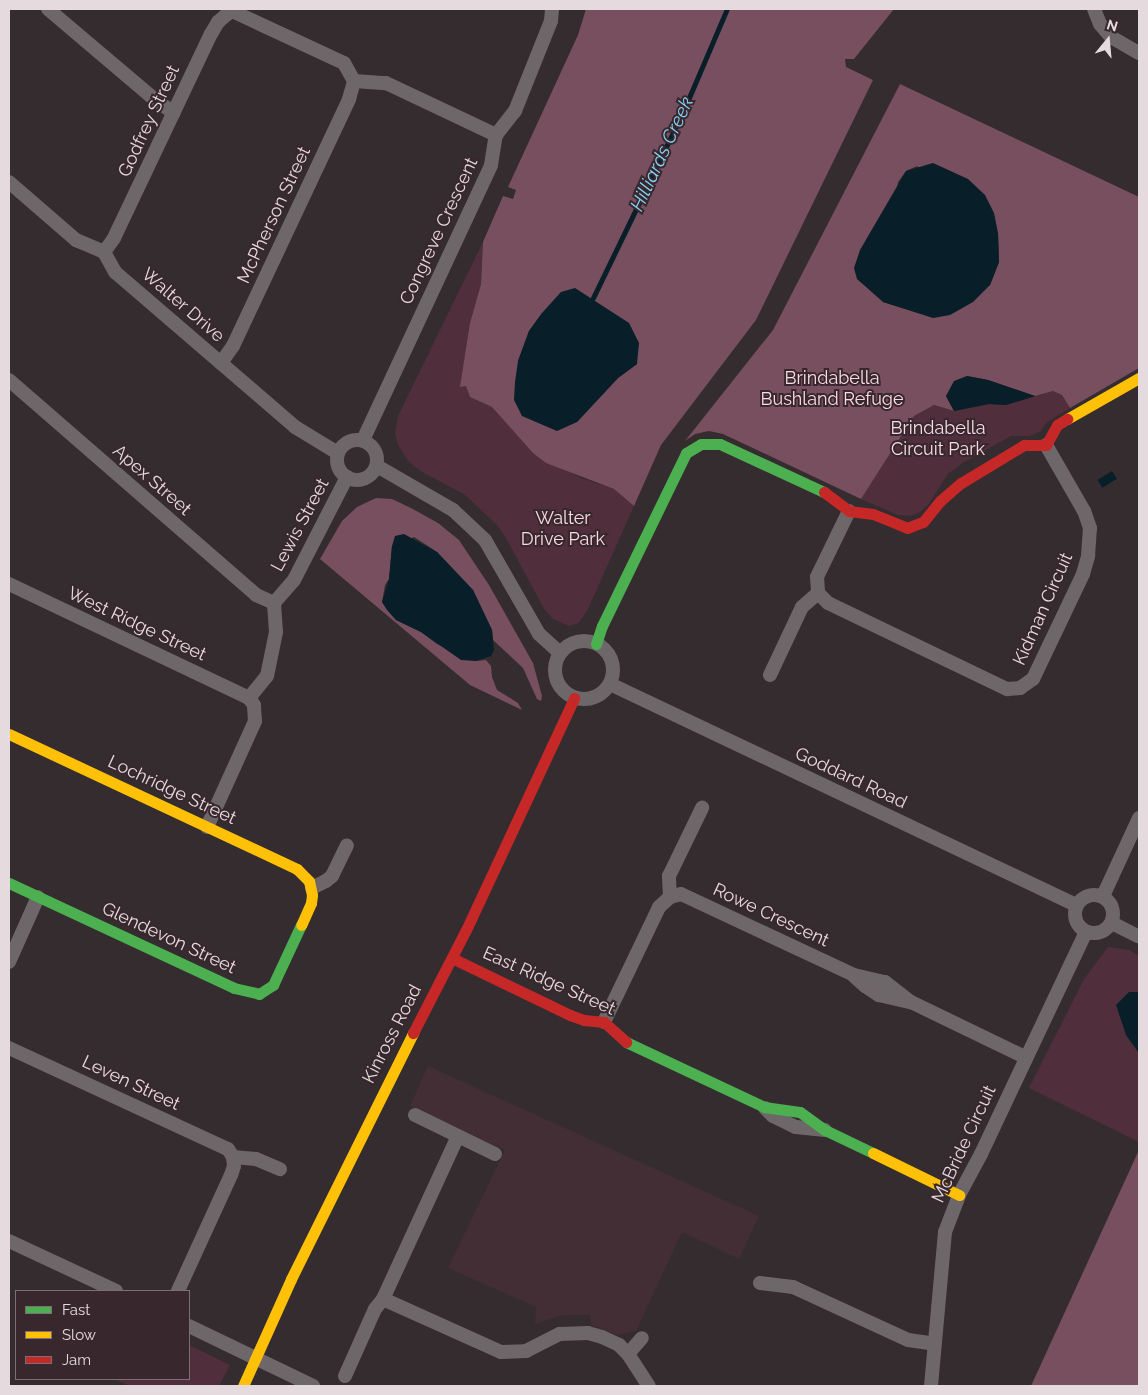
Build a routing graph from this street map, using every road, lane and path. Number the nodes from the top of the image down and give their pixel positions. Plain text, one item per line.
1 (48, 9) edge
2 (552, 9) edge
3 (1094, 9) edge
4 (232, 10) edge
5 (1139, 53) edge
6 (354, 81) junction
7 (174, 113) junction
8 (496, 135) junction
9 (9, 182) edge
10 (104, 252) junction
11 (221, 362) junction
12 (1139, 378) edge
13 (9, 380) edge
14 (363, 440) junction
15 (1046, 445) junction
16 (338, 453) junction
17 (377, 466) junction
18 (347, 477) junction
19 (849, 511) junction
20 (9, 584) edge
21 (818, 594) junction
22 (274, 603) junction
23 (596, 644) junction
24 (560, 653) junction
25 (770, 675) dead end
26 (610, 684) junction
27 (250, 698) junction
28 (574, 698) junction
29 (9, 734) edge
30 (702, 808) dead end
31 (1139, 818) edge
32 (207, 827) junction
33 (347, 844) dead end
34 (9, 883) edge
35 (312, 888) junction
36 (1103, 896) junction
37 (38, 897) junction
38 (670, 897) junction
39 (1076, 905) junction
40 (1112, 923) junction
41 (1086, 932) junction
42 (1139, 938) edge
43 (452, 958) junction
44 (9, 962) edge
45 (604, 1022) junction
46 (9, 1048) edge
47 (1025, 1057) junction
48 (764, 1107) joint
49 (414, 1115) dead end
50 (825, 1130) joint
51 (458, 1136) junction
52 (495, 1154) dead end
53 (233, 1157) junction
54 (280, 1169) dead end
55 (959, 1195) junction
56 (9, 1241) edge
57 (760, 1283) dead end
58 (114, 1290) edge
59 (178, 1290) edge
60 (382, 1299) junction
61 (190, 1326) edge
62 (642, 1338) dead end
63 (935, 1344) junction
64 (628, 1354) junction
65 (256, 1358) junction
66 (344, 1376) dead end
67 (243, 1386) edge
68 (313, 1386) edge
69 (649, 1386) edge
70 (931, 1386) edge

1 - 7 street
2 - 8 street, Congreve Crescent
3 - 5 street
4 - 6 street
4 - 7 street, Godfrey Street
6 - 8 street
6 - 11 street, McPherson Street
7 - 10 street, Godfrey Street
8 - 14 street, Congreve Crescent
9 - 10 street
10 - 11 street, Walter Drive
11 - 16 street, Walter Drive
12 - 15 street
13 - 22 street, Apex Street
14 - 16 street
14 - 17 street
15 - 19 street
15 - 21 street, Kidman Circuit
16 - 18 street
17 - 18 street
17 - 24 street
18 - 22 street, Lewis Street
19 - 21 street
19 - 23 street
20 - 27 street, West Ridge Street
21 - 25 street
22 - 27 street
23 - 24 street
23 - 26 street
24 - 28 street
26 - 28 street
26 - 39 street, Goddard Road
27 - 32 street
28 - 43 street, Kinross Road
29 - 32 street, Lochridge Street
30 - 38 street
31 - 36 street
32 - 35 street, Lochridge Street
33 - 35 street
34 - 37 street, Glendevon Street
35 - 37 street, Glendevon Street
36 - 39 street
36 - 40 street
37 - 44 street
38 - 45 street
38 - 47 street, Rowe Crescent
39 - 41 street
40 - 41 street
40 - 42 street
41 - 47 street, McBride Circuit
43 - 45 street, East Ridge Street
43 - 65 street, Kinross Road
45 - 48 street, East Ridge Street
46 - 53 street, Leven Street
47 - 55 street, McBride Circuit
48 - 50 street, East Ridge Street
49 - 51 street
50 - 55 street, East Ridge Street
51 - 52 street
51 - 60 street
53 - 54 street
53 - 59 street
55 - 63 street, McBride Circuit
56 - 58 street
57 - 63 street
60 - 64 street
60 - 66 street
61 - 65 street
62 - 64 street
63 - 70 street, McBride Circuit
64 - 69 street
65 - 67 street, Kinross Road
65 - 68 street

